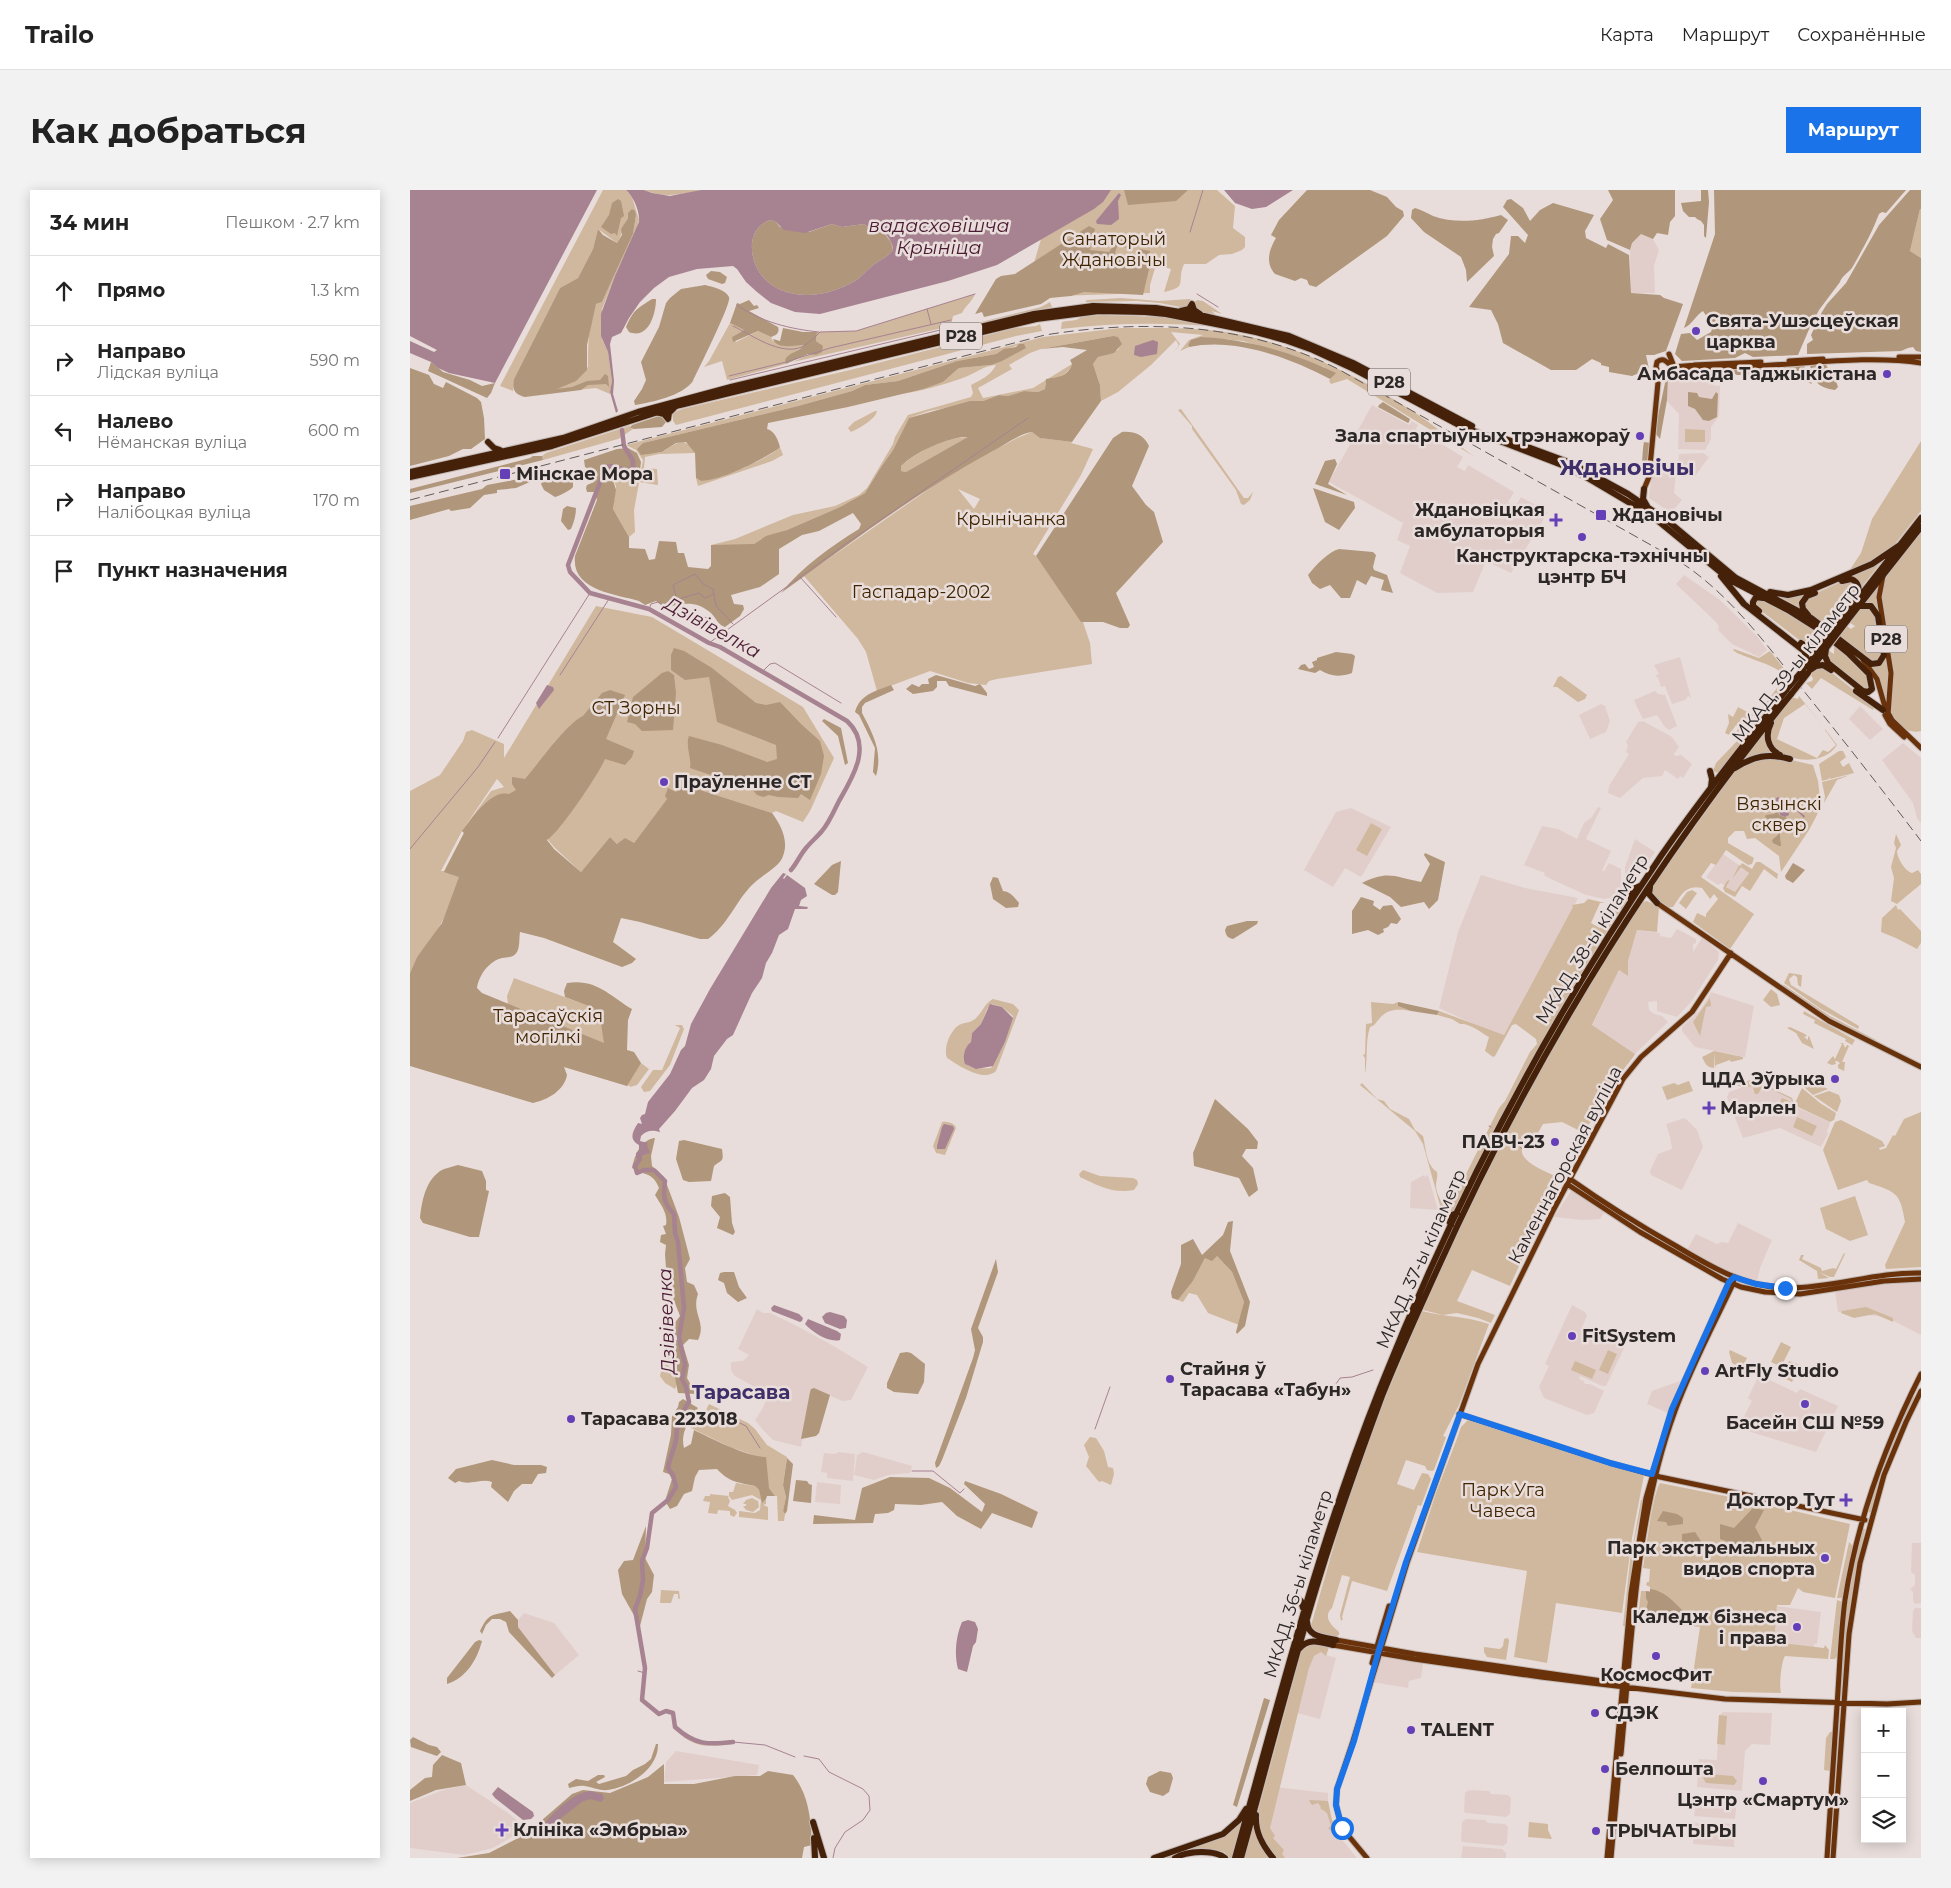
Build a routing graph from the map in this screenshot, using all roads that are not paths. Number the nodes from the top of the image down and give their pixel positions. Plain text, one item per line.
1 (1669, 354) dead end
2 (1921, 359) edge
3 (1669, 364) junction
4 (1697, 365) junction
5 (1663, 372) junction
6 (506, 450) junction
7 (482, 455) junction
8 (410, 472) edge
9 (410, 477) edge
10 (1644, 488) junction
11 (1628, 494) junction
12 (1649, 508) junction
13 (1921, 518) edge
14 (1921, 528) edge
15 (1911, 536) junction
16 (1900, 545) junction
17 (1712, 566) junction
18 (1883, 576) junction
19 (1761, 590) junction
20 (1764, 598) junction
21 (1856, 600) junction
22 (1860, 606) junction
23 (1810, 617) junction
24 (1845, 620) junction
25 (1825, 646) junction
26 (1860, 656) junction
27 (1806, 670) junction
28 (1869, 674) junction
29 (1790, 691) junction
30 (1886, 712) junction
31 (1775, 714) junction
32 (1918, 747) edge
33 (1921, 752) edge
34 (1727, 772) junction
35 (1710, 788) junction
36 (1701, 807) junction
37 (1651, 884) junction
38 (1656, 903) junction
39 (1638, 904) junction
40 (1730, 954) junction
41 (1921, 1067) edge
42 (1520, 1094) junction
43 (1568, 1181) junction
44 (1921, 1273) edge
45 (1734, 1277) junction
46 (1921, 1279) edge
47 (1731, 1283) junction
48 (1850, 1283) junction
49 (1921, 1374) edge
50 (1919, 1388) edge
51 (1460, 1414) junction
52 (1362, 1444) junction
53 (1654, 1475) junction
54 (1862, 1520) junction
55 (1870, 1521) junction
56 (1310, 1590) junction
57 (1303, 1611) junction
58 (1307, 1618) junction
59 (1334, 1642) junction
60 (1377, 1650) junction
61 (1296, 1654) junction
62 (1625, 1686) junction
63 (1921, 1702) edge
64 (1837, 1703) junction
65 (1845, 1703) junction
66 (1271, 1737) junction
67 (1254, 1800) junction
68 (814, 1857) edge
69 (824, 1858) edge
70 (1154, 1858) edge
71 (1176, 1858) edge
72 (1225, 1858) edge
73 (1235, 1858) edge
74 (1241, 1858) edge
75 (1273, 1858) edge
76 (1367, 1858) edge
77 (1607, 1858) edge
78 (1611, 1858) edge
79 (1827, 1858) edge
80 (1833, 1858) edge

1 - 4 main road
2 - 4 main road
2 - 5 main road
3 - 4 main road
3 - 5 main road
3 - 5 main road
5 - 10 main road
6 - 7 highway, Р28
6 - 7 highway
6 - 11 highway, Р28
7 - 8 highway, Р28
9 - 17 highway, Р28
10 - 11 highway
10 - 12 highway
11 - 12 highway, Р28
12 - 19 highway, Р28
13 - 15 highway
14 - 15 highway
15 - 16 highway, МКАД, 39-ы кіламетр
15 - 18 highway, МКАД, 39-ы кіламетр
16 - 19 highway, Р28
16 - 21 highway, МКАД, 39-ы кіламетр
17 - 20 highway, Р28
17 - 27 highway, Р28
18 - 22 highway, МКАД, 39-ы кіламетр
18 - 30 main road, Р28
19 - 23 highway, Р28
20 - 25 highway
20 - 28 highway, Р28
21 - 23 highway
21 - 24 highway, МКАД, 39-ы кіламетр
22 - 24 highway, МКАД, 39-ы кіламетр
22 - 26 highway, Р28
23 - 26 highway, Р28
24 - 25 highway, МКАД, 39-ы кіламетр, bridge
25 - 27 highway, МКАД, 39-ы кіламетр
25 - 28 highway, Р28
26 - 30 main road, Р28
27 - 29 highway, МКАД, 39-ы кіламетр, bridge
27 - 30 highway, Р28
28 - 30 main road, Р28
29 - 31 highway, МКАД, 39-ы кіламетр
29 - 34 highway, МКАД, 39-ы кіламетр
30 - 32 main road, Р28
31 - 34 highway, МКАД, 39-ы кіламетр
31 - 34 highway
32 - 33 main road, Р28
34 - 35 highway, МКАД, 39-ы кіламетр
34 - 35 highway
34 - 36 highway, МКАД, 39-ы кіламетр
35 - 36 highway, МКАД, 39-ы кіламетр
36 - 37 highway, МКАД, 38-ы кіламетр
36 - 42 highway, МКАД, 38-ы кіламетр
37 - 38 highway
37 - 39 highway, МКАД, 38-ы кіламетр
38 - 39 highway
38 - 40 main road
39 - 42 highway, МКАД, 38-ы кіламетр
40 - 41 main road
40 - 43 main road, Каменнагорская вуліца
42 - 52 highway, МКАД, 37-ы кіламетр
42 - 52 highway, МКАД, 37-ы кіламетр
43 - 45 main road
43 - 47 main road
43 - 51 main road, Каменнагорская вуліца
44 - 48 main road
45 - 47 main road
45 - 48 main road
46 - 48 main road
47 - 48 main road
47 - 53 main road
49 - 50 main road
50 - 54 main road
50 - 55 main road
51 - 53 main road
51 - 60 main road, Каменнагорская вуліца
52 - 56 highway, МКАД, 36-ы кіламетр
52 - 58 highway, МКАД, 36-ы кіламетр
53 - 54 main road
53 - 62 main road
54 - 55 main road
54 - 64 main road
55 - 65 main road
56 - 57 highway, МКАД, 36-ы кіламетр
56 - 57 highway
57 - 66 highway, МКАД, 36-ы кіламетр
58 - 59 highway
58 - 61 highway, МКАД, 36-ы кіламетр
59 - 60 main road
59 - 61 highway
60 - 62 main road
60 - 76 main road, Каменнагорская вуліца
61 - 66 highway, МКАД, 36-ы кіламетр
62 - 64 main road
62 - 77 main road
62 - 78 main road
63 - 65 main road
64 - 65 main road
64 - 79 main road
65 - 80 main road
66 - 67 highway
67 - 70 highway
67 - 73 highway
67 - 74 highway
67 - 75 highway
68 - 69 highway
71 - 72 highway

